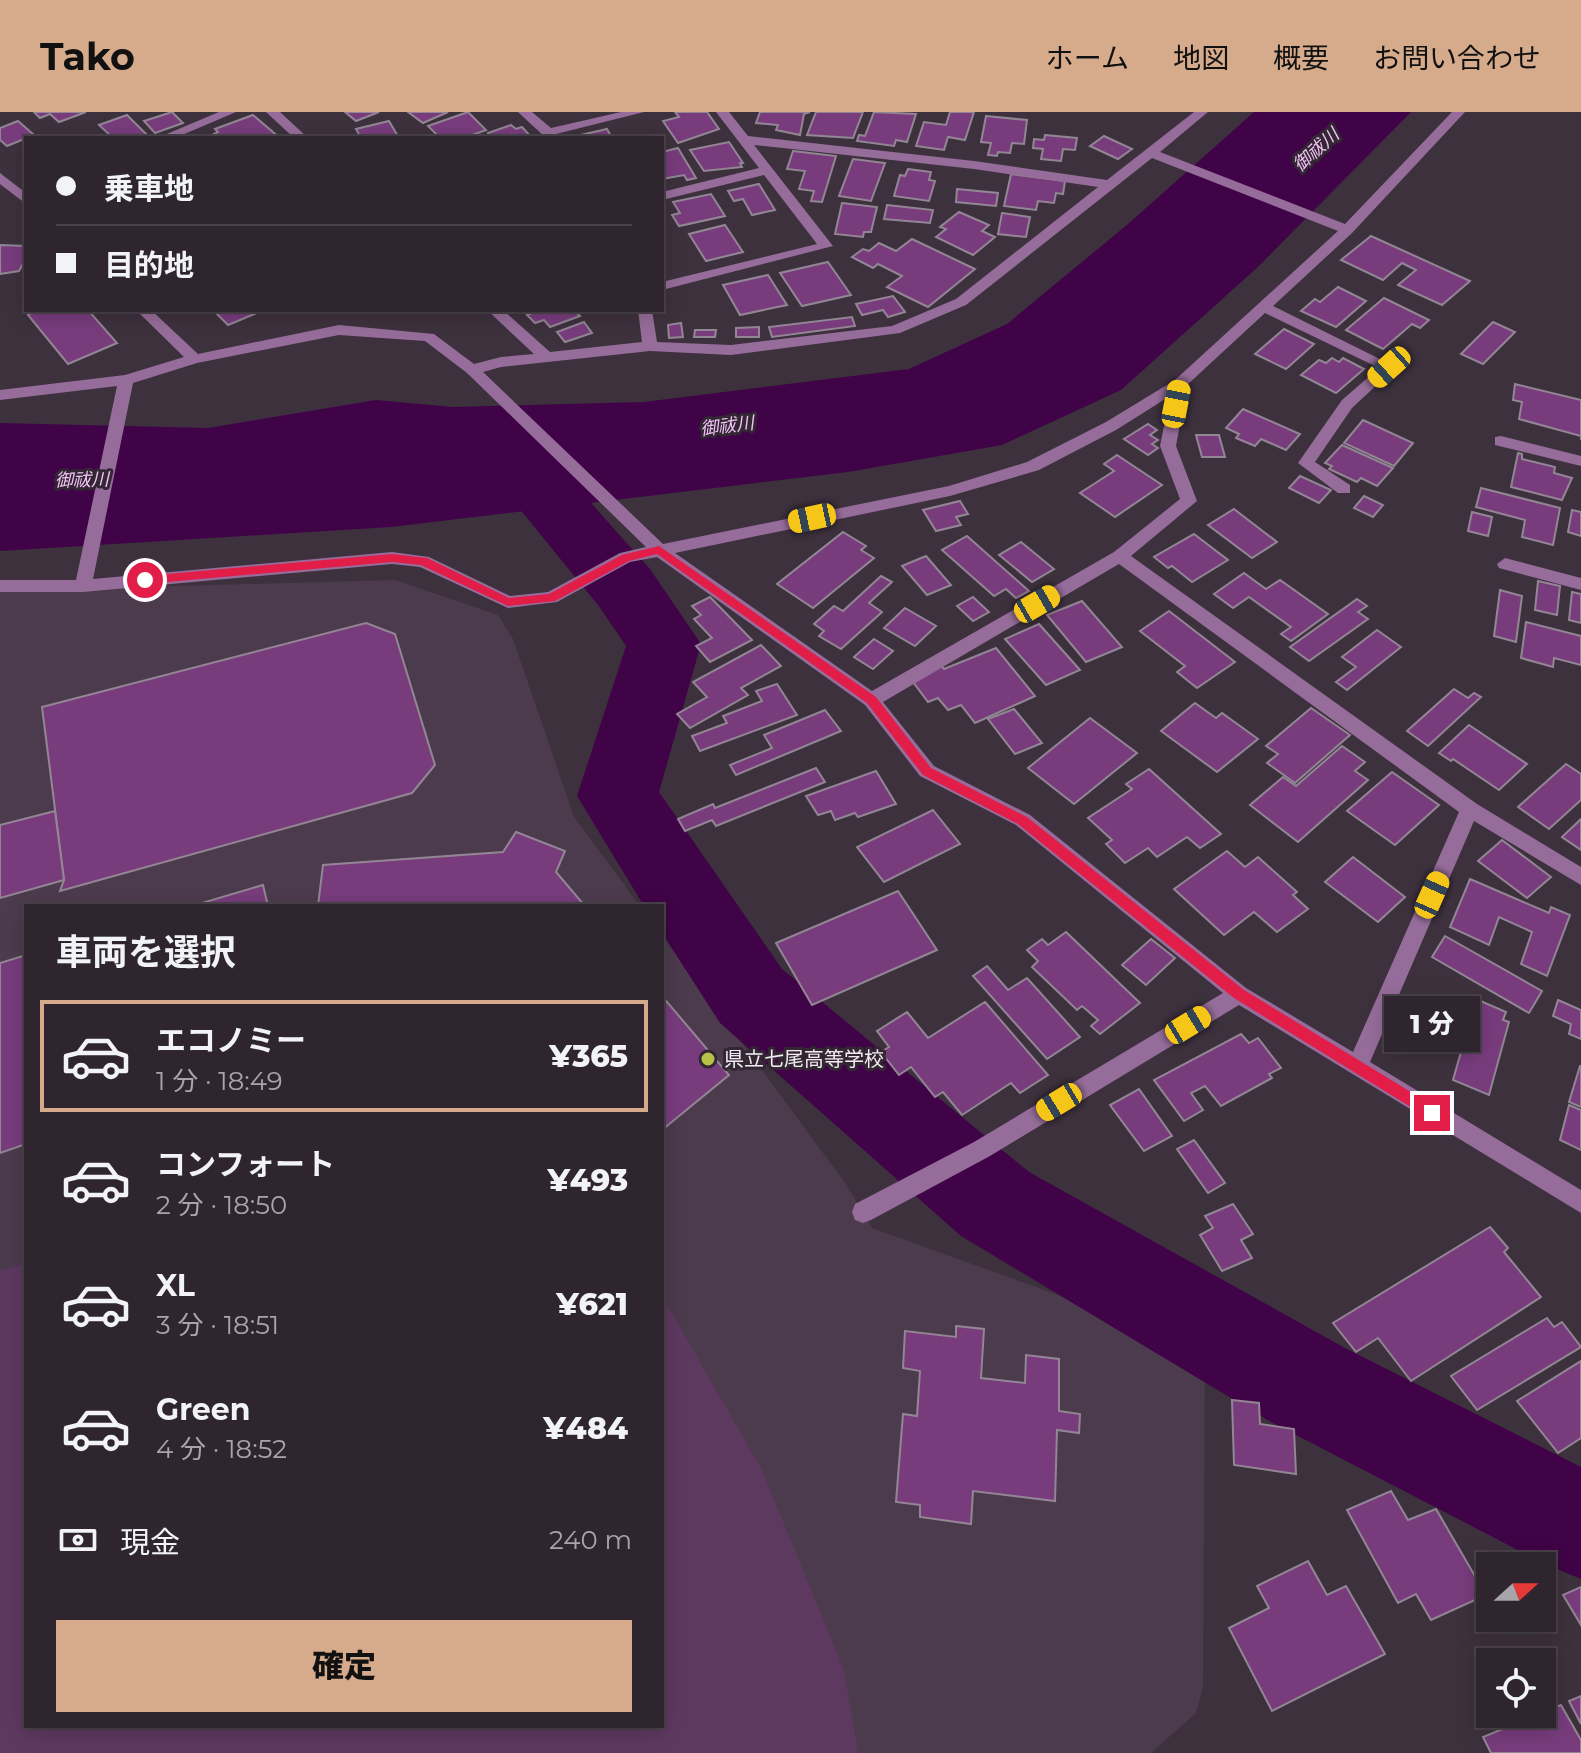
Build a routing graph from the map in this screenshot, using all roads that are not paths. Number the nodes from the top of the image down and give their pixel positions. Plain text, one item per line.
1 (230, 112) edge
2 (272, 112) edge
3 (524, 112) edge
4 (638, 112) edge
5 (722, 112) edge
6 (1202, 112) edge
7 (1459, 112) edge
8 (550, 135) edge
9 (168, 136) edge
10 (300, 136) edge
11 (746, 140) junction
12 (1149, 152) junction
13 (767, 170) junction
14 (1, 178) edge
15 (1111, 185) junction
16 (24, 195) edge
17 (664, 196) edge
18 (1347, 230) junction
19 (664, 286) edge
20 (1263, 307) junction
21 (145, 312) edge
22 (496, 312) edge
23 (645, 312) edge
24 (650, 346) junction
25 (547, 357) junction
26 (195, 359) junction
27 (472, 370) junction
28 (126, 380) junction
29 (1180, 383) junction
30 (0, 395) edge
31 (1501, 441) dead end
32 (1581, 461) edge
33 (1344, 489) dead end
34 (659, 550) junction
35 (1120, 556) junction
36 (1505, 564) dead end
37 (1581, 584) edge
38 (0, 586) edge
39 (83, 586) junction
40 (871, 700) junction
41 (1470, 809) junction
42 (1581, 877) edge
43 (1239, 994) junction
44 (1357, 1068) junction
45 (1581, 1202) edge
46 (863, 1212) dead end

1 - 9 street
2 - 10 street
3 - 8 street
4 - 8 street
5 - 11 street
6 - 12 street
7 - 18 street
11 - 13 street
11 - 15 street
12 - 15 street
12 - 18 street
13 - 17 street
13 - 19 street
14 - 16 street
15 - 24 street
18 - 20 street
20 - 29 street
20 - 33 street
21 - 26 street
22 - 25 street
23 - 24 street
24 - 25 street
25 - 27 street
26 - 27 street
26 - 28 street
27 - 34 street
28 - 30 street
28 - 39 street
29 - 34 street
29 - 35 street
31 - 32 street
34 - 39 street
34 - 40 street
35 - 40 street
35 - 41 street
36 - 37 street
38 - 39 street
40 - 43 street
41 - 42 street
41 - 44 street
43 - 44 street
43 - 46 street
44 - 45 street

